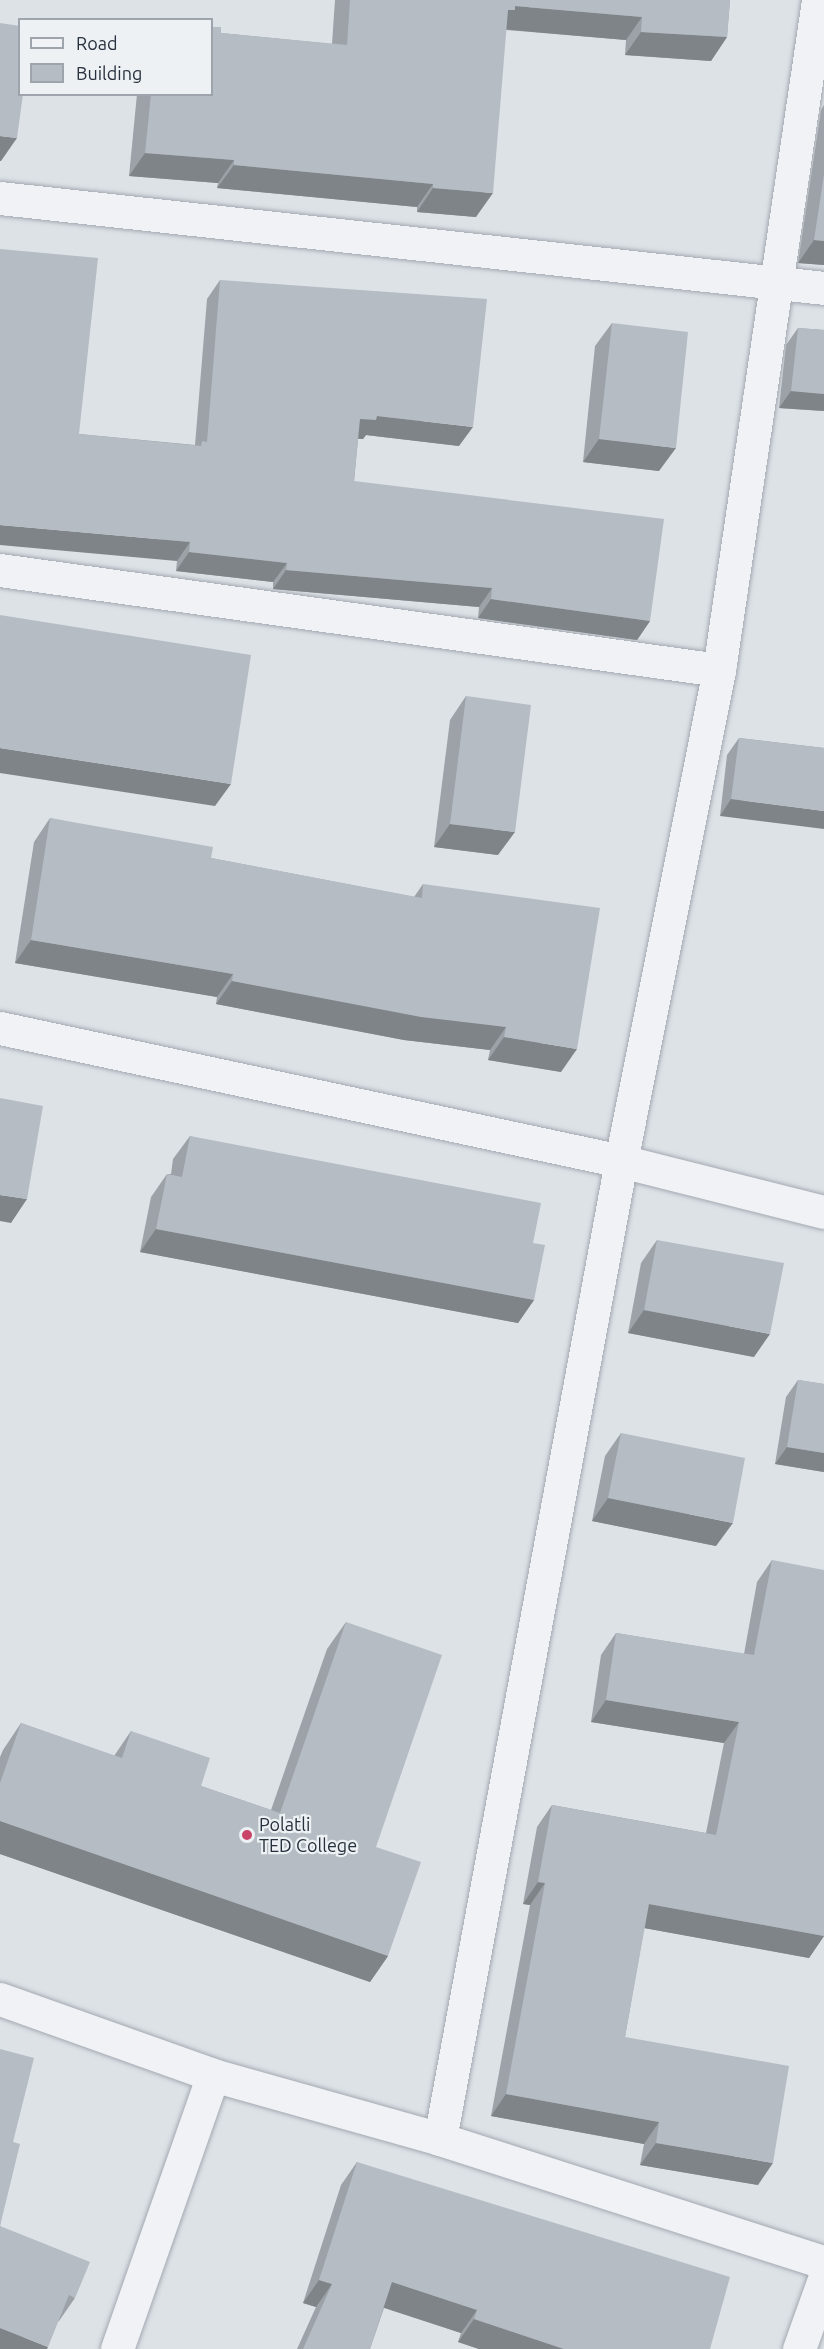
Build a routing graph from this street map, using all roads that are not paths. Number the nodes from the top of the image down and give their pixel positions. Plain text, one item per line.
1 (818, 0) edge
2 (0, 198) edge
3 (776, 285) junction
4 (824, 288) edge
5 (0, 570) edge
6 (719, 670) junction
7 (0, 1028) edge
8 (621, 1161) junction
9 (824, 1212) edge
10 (0, 1999) edge
11 (213, 2075) junction
12 (440, 2139) junction
13 (824, 2262) edge
14 (824, 2280) edge
15 (117, 2349) edge
16 (799, 2349) edge

1 - 3 street
2 - 3 street
3 - 4 street
3 - 6 street
5 - 6 street
6 - 8 street
7 - 8 street
8 - 9 street
8 - 12 street
10 - 11 street
11 - 12 street
11 - 15 street
12 - 13 street
14 - 16 street

